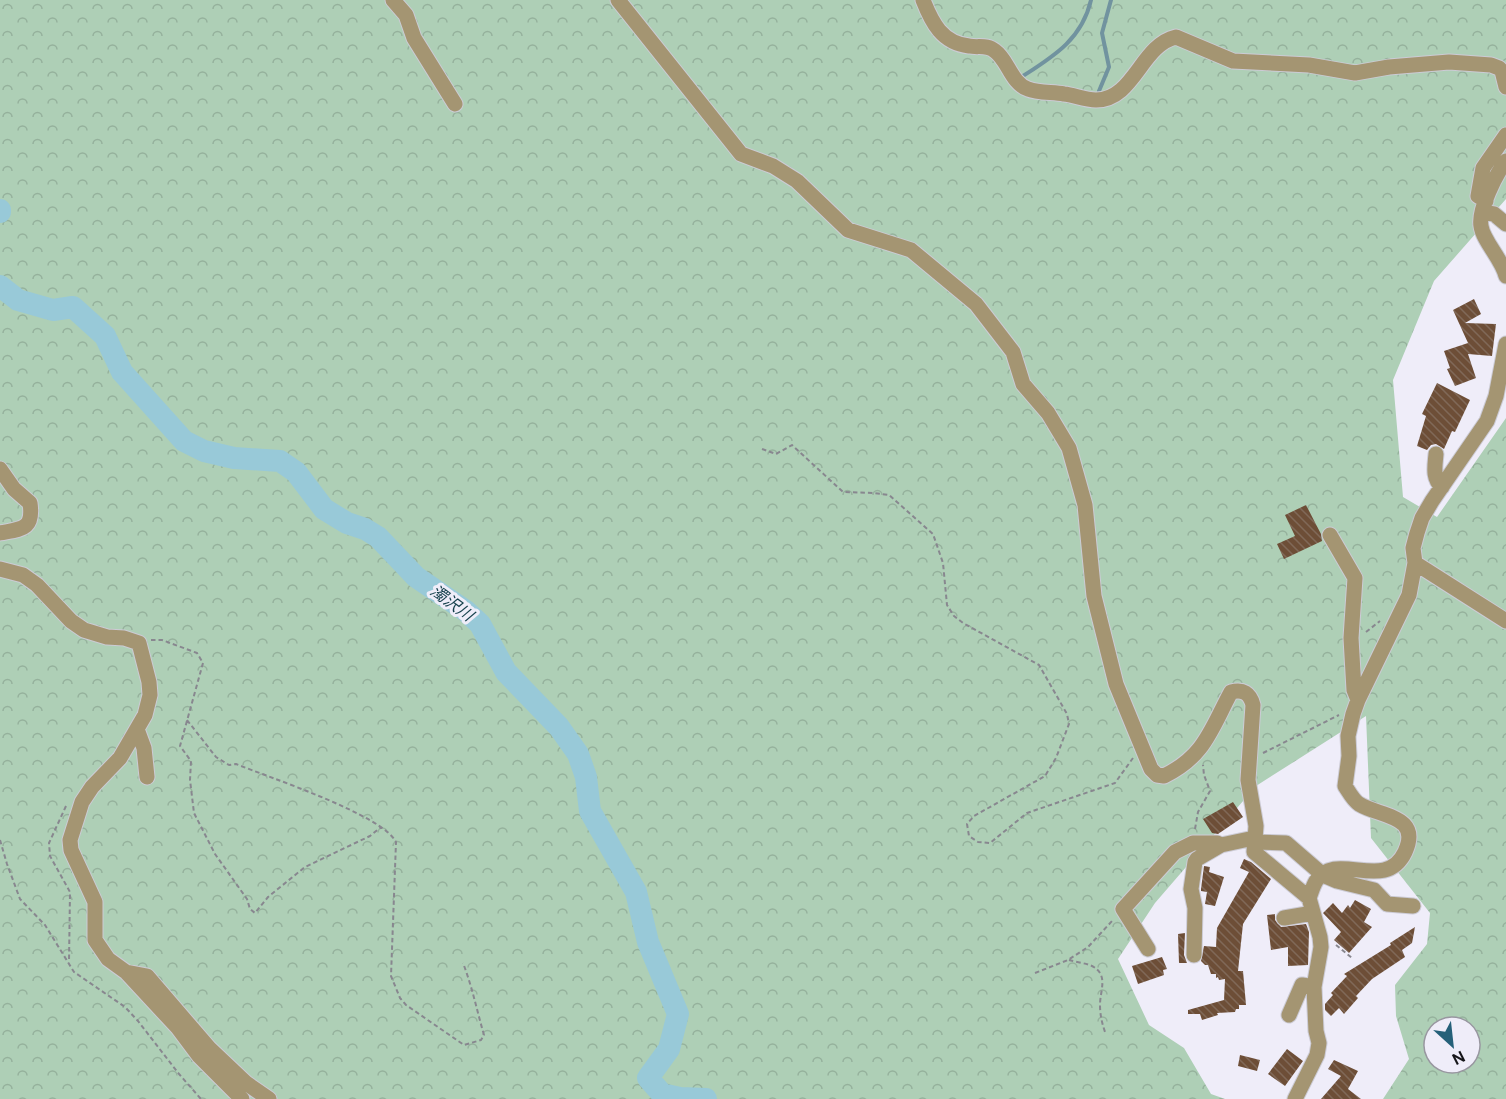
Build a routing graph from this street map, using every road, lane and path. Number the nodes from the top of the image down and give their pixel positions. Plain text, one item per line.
1 (393, 0) edge
2 (618, 0) edge
3 (923, 0) edge
4 (1506, 87) edge
5 (455, 104) dead end
6 (1506, 135) edge
7 (1506, 161) edge
8 (1484, 206) junction
9 (1506, 224) edge
10 (1506, 276) edge
11 (1506, 344) edge
12 (762, 449) dead end
13 (1436, 453) dead end
14 (0, 469) edge
15 (1442, 488) junction
16 (0, 533) edge
17 (1330, 535) dead end
18 (1415, 563) junction
19 (0, 569) edge
20 (1506, 621) edge
21 (135, 641) junction
22 (1355, 707) junction
23 (187, 720) junction
24 (137, 729) junction
25 (1142, 746) junction
26 (1200, 750) junction
27 (1263, 753) dead end
28 (147, 777) dead end
29 (381, 827) junction
30 (0, 840) edge
31 (1255, 840) junction
32 (1198, 844) junction
33 (1221, 845) junction
34 (1323, 875) junction
35 (1311, 906) junction
36 (1413, 906) dead end
37 (1123, 909) junction
38 (1284, 918) dead end
39 (1320, 937) junction
40 (1148, 949) dead end
41 (1194, 955) dead end
42 (1352, 958) dead end
43 (1068, 960) junction
44 (463, 963) dead end
45 (126, 972) junction
46 (1035, 973) dead end
47 (1314, 987) junction
48 (1289, 1015) dead end
49 (1105, 1032) dead end
50 (201, 1099) edge
51 (242, 1099) edge
52 (269, 1099) edge
53 (1295, 1099) edge

1 - 5 street
2 - 25 street
3 - 4 street
6 - 8 street
7 - 8 street
8 - 9 street
8 - 10 street
11 - 15 street
12 - 25 path
13 - 15 street
14 - 16 street
15 - 18 street
17 - 22 street
18 - 20 street
18 - 22 street
19 - 21 street
21 - 23 path
21 - 24 street
22 - 27 path
22 - 34 street
23 - 29 path
23 - 29 path
24 - 28 street
24 - 45 street
25 - 26 street
26 - 31 street
26 - 32 path
29 - 44 path
30 - 50 path
31 - 33 street
31 - 34 street
31 - 35 street
32 - 33 street
32 - 37 street
33 - 41 street
34 - 35 street
34 - 36 street
35 - 38 street
35 - 39 street
37 - 40 street
37 - 43 path
39 - 42 path
39 - 47 street
43 - 46 path
43 - 49 path
45 - 51 street
45 - 52 street
47 - 48 street
47 - 53 street

